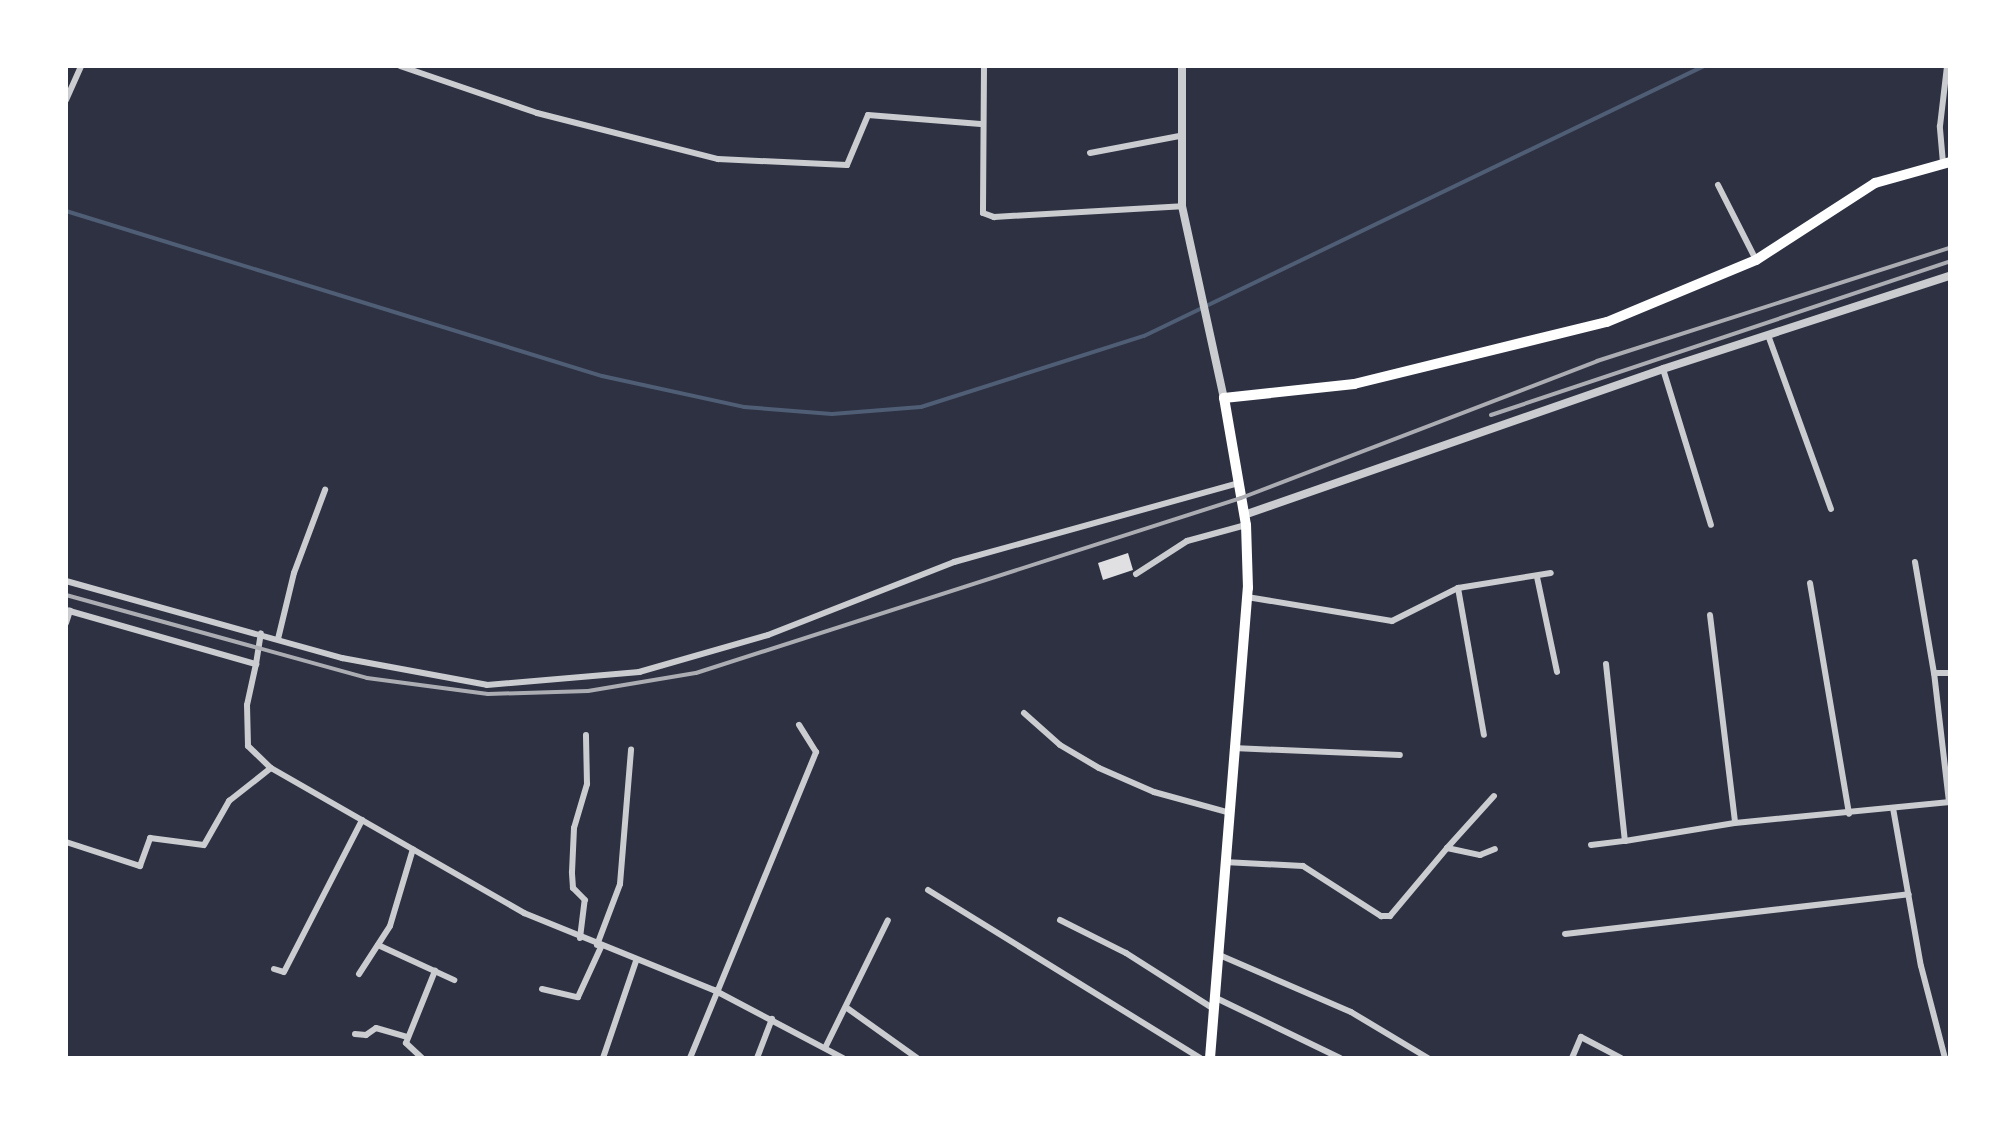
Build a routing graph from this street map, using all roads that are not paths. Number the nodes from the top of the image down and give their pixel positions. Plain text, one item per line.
1 (81, 66) edge
2 (400, 66) edge
3 (984, 66) edge
4 (1182, 66) edge
5 (1947, 66) edge
6 (66, 100) edge
7 (981, 124) junction
8 (1179, 136) junction
9 (1090, 153) dead end
10 (1947, 162) edge
11 (1718, 185) dead end
12 (1182, 206) junction
13 (1756, 260) junction
14 (1950, 276) edge
15 (1768, 335) junction
16 (1663, 369) junction
17 (1224, 398) junction
18 (1239, 483) junction
19 (325, 490) dead end
20 (1831, 509) dead end
21 (1245, 520) junction
22 (1711, 525) dead end
23 (1915, 562) dead end
24 (1551, 573) dead end
25 (1136, 574) dead end
26 (1537, 577) junction
27 (66, 581) edge
28 (1810, 583) dead end
29 (1458, 588) junction
30 (1247, 597) junction
31 (68, 610) edge
32 (1710, 615) dead end
33 (66, 623) edge
34 (261, 633) junction
35 (278, 639) junction
36 (256, 664) junction
37 (1606, 664) dead end
38 (1557, 672) dead end
39 (1934, 673) junction
40 (1950, 673) edge
41 (1024, 713) dead end
42 (799, 725) dead end
43 (586, 735) dead end
44 (1484, 735) dead end
45 (1233, 748) junction
46 (631, 749) dead end
47 (1400, 755) dead end
48 (271, 768) junction
49 (1494, 796) dead end
50 (1950, 802) edge
51 (1893, 808) junction
52 (1227, 812) junction
53 (1849, 814) junction
54 (362, 820) junction
55 (1735, 823) junction
56 (1625, 841) junction
57 (66, 842) edge
58 (1591, 845) dead end
59 (1447, 848) junction
60 (413, 849) junction
61 (1495, 849) dead end
62 (1224, 862) junction
63 (928, 890) dead end
64 (1909, 894) junction
65 (888, 920) dead end
66 (1060, 920) dead end
67 (1565, 934) dead end
68 (580, 938) junction
69 (378, 945) junction
70 (599, 946) junction
71 (1217, 954) junction
72 (636, 961) junction
73 (274, 969) dead end
74 (435, 971) junction
75 (359, 974) dead end
76 (454, 980) dead end
77 (542, 989) dead end
78 (714, 990) junction
79 (1214, 997) junction
80 (847, 1008) junction
81 (1214, 1009) junction
82 (772, 1019) junction
83 (355, 1034) dead end
84 (408, 1037) junction
85 (826, 1046) junction
86 (1210, 1057) edge
87 (422, 1058) edge
88 (603, 1058) edge
89 (690, 1058) edge
90 (757, 1058) edge
91 (843, 1058) edge
92 (917, 1058) edge
93 (1340, 1058) edge
94 (1428, 1058) edge
95 (1572, 1058) edge
96 (1621, 1058) edge
97 (1945, 1058) edge

1 - 6 street
2 - 7 street
3 - 7 street
4 - 8 street
5 - 10 street
7 - 12 street
8 - 9 street
8 - 12 street
10 - 13 main road
11 - 13 street
12 - 17 street
13 - 17 main road
14 - 15 street
15 - 16 street
15 - 20 street
16 - 21 street
16 - 22 street
17 - 18 main road
18 - 21 main road
18 - 35 street
19 - 35 street
21 - 25 street
21 - 30 main road
23 - 39 street
24 - 26 street
26 - 29 street
26 - 38 street
27 - 34 street
28 - 53 street
29 - 30 street
29 - 44 street
30 - 45 main road
31 - 33 street
31 - 36 street
32 - 55 street
34 - 35 street
34 - 36 street
36 - 48 street
37 - 56 street
39 - 40 street
39 - 50 street
41 - 52 street
42 - 78 street
43 - 68 street
45 - 47 street
45 - 52 main road
46 - 70 street
48 - 54 street
48 - 57 street
49 - 59 street
50 - 51 street
51 - 53 street
51 - 64 street
52 - 62 main road
53 - 55 street
54 - 60 street
54 - 73 street
55 - 56 street
56 - 58 street
59 - 61 street
59 - 62 street
60 - 68 street
60 - 69 street
62 - 71 main road
63 - 86 street
64 - 67 street
64 - 97 street
65 - 80 street
66 - 81 street
68 - 70 street
69 - 74 street
69 - 75 street
70 - 72 street
70 - 77 street
71 - 79 main road
71 - 94 street
72 - 78 street
72 - 88 street
74 - 76 street
74 - 84 street
78 - 82 street
78 - 89 street
79 - 81 main road
79 - 93 street
80 - 85 street
80 - 92 street
81 - 86 main road
82 - 85 street
82 - 90 street
83 - 84 street
84 - 87 street
85 - 91 street
95 - 96 street

